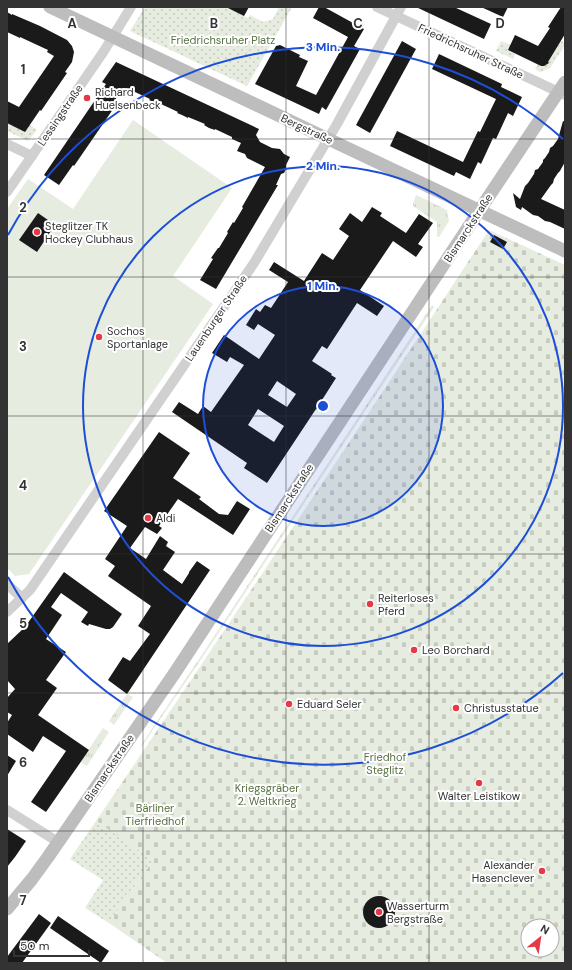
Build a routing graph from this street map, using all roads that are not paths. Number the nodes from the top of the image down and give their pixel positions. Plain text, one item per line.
1 (50, 7) edge
2 (131, 7) edge
3 (377, 7) edge
4 (399, 11) edge
5 (112, 37) junction
6 (563, 90) edge
7 (328, 139) junction
8 (7, 144) edge
9 (32, 156) junction
10 (7, 192) edge
11 (479, 210) junction
12 (565, 250) edge
13 (7, 584) edge
14 (22, 598) junction
15 (7, 612) edge
16 (7, 810) edge
17 (58, 842) junction
18 (7, 909) edge

1 - 5 street, Bergstraße
2 - 5 street, Lessingstraße
3 - 4 street, Friedrichsruher Straße
4 - 6 street, Friedrichsruher Straße
4 - 7 street, Lauenburger Straße
5 - 7 street, Bergstraße
5 - 9 street, Lessingstraße
6 - 11 street, Bismarckstraße
7 - 11 street, Bergstraße
7 - 14 street, Lauenburger Straße
8 - 9 street
9 - 10 street, Lessingstraße
11 - 12 street, Bergstraße
11 - 17 street, Bismarckstraße
13 - 14 street
14 - 15 street, Lauenburger Straße
16 - 17 street
17 - 18 street, Bismarckstraße

